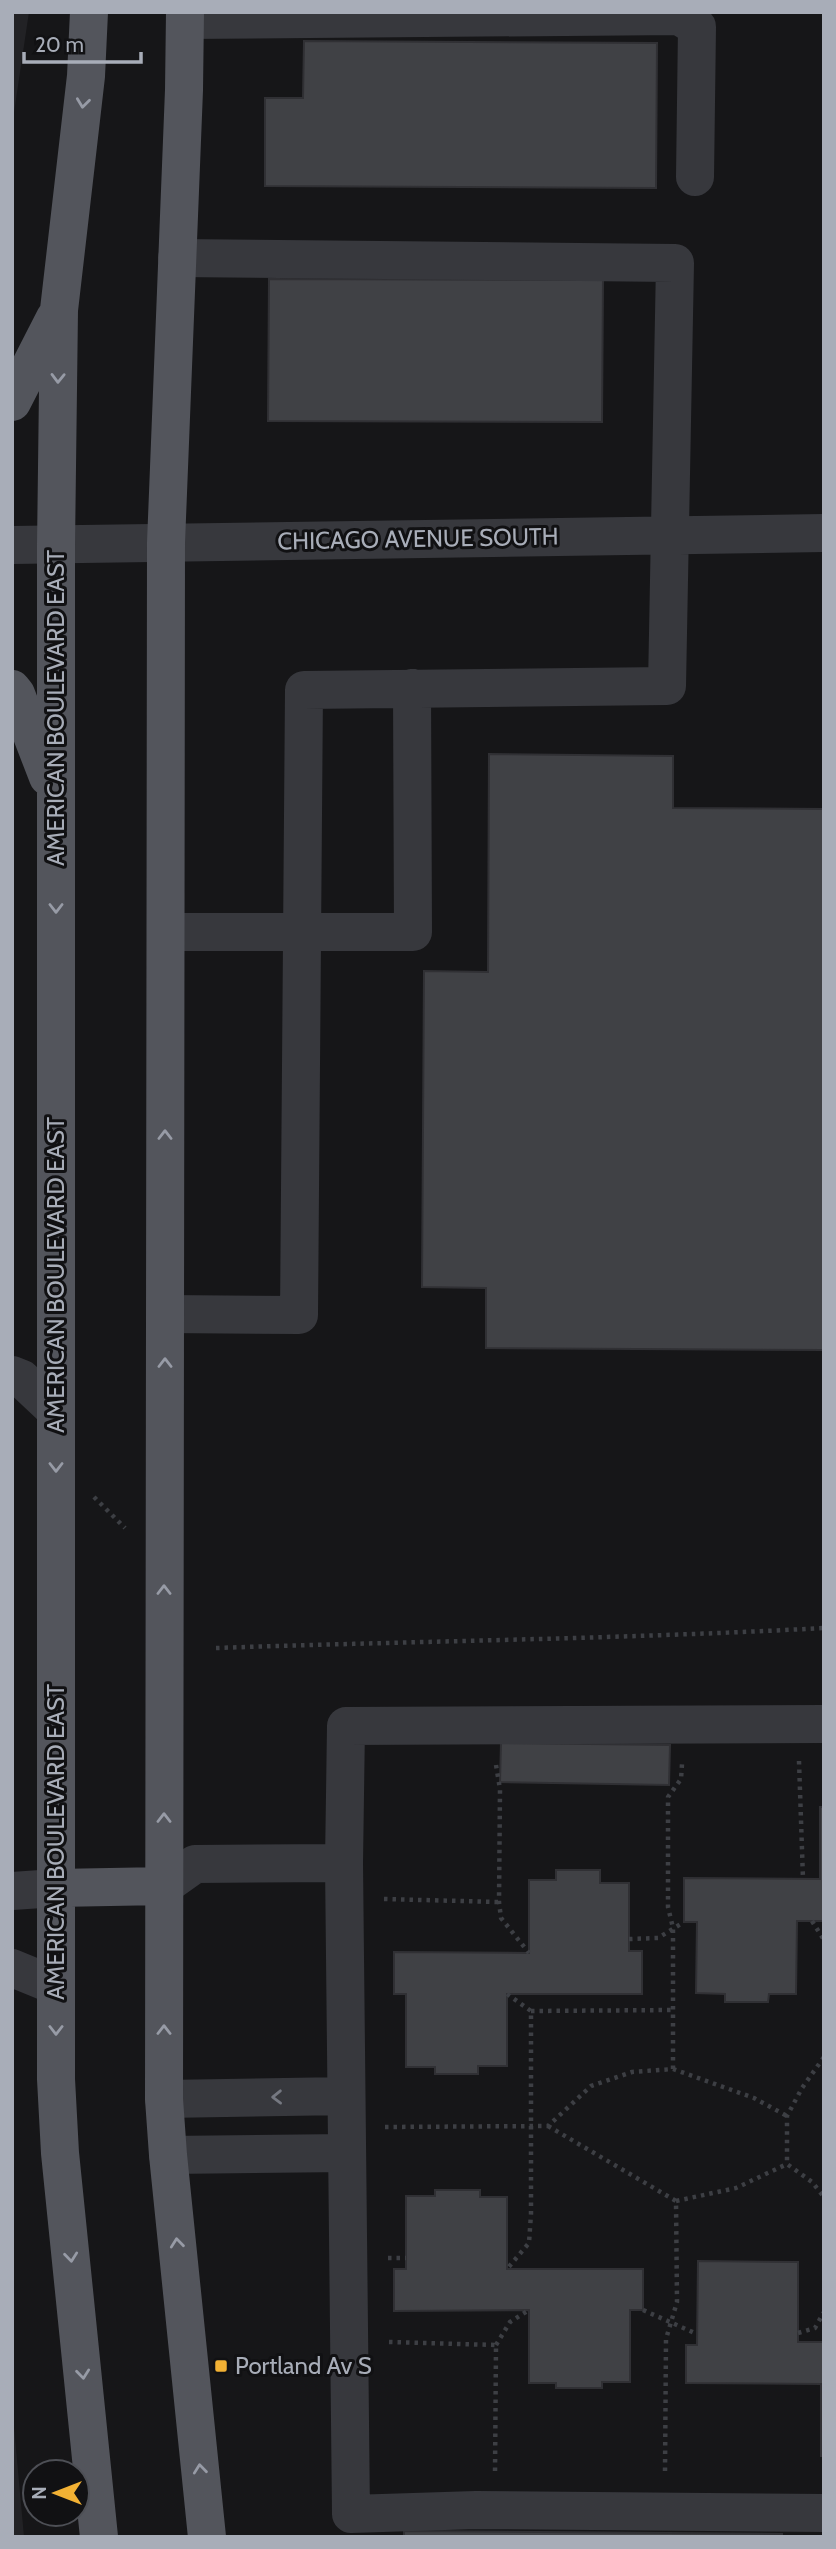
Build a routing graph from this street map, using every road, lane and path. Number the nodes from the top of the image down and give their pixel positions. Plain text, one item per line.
1 (89, 12) edge
2 (185, 16) edge
3 (695, 177) dead end
4 (177, 258) junction
5 (59, 310) junction
6 (12, 402) edge
7 (824, 533) edge
8 (670, 536) junction
9 (166, 544) junction
10 (12, 545) edge
11 (56, 546) junction
12 (412, 688) junction
13 (12, 689) edge
14 (57, 800) junction
15 (302, 931) junction
16 (166, 932) junction
17 (165, 1314) junction
18 (12, 1375) edge
19 (57, 1410) junction
20 (92, 1495) dead end
21 (127, 1530) dead end
22 (824, 1628) edge
23 (216, 1648) dead end
24 (810, 1724) edge
25 (684, 1725) junction
26 (491, 1726) junction
27 (803, 1879) dead end
28 (344, 1881) junction
29 (164, 1886) junction
30 (57, 1888) junction
31 (12, 1891) edge
32 (499, 1902) junction
33 (812, 1921) dead end
34 (684, 1922) dead end
35 (673, 1928) junction
36 (629, 1939) dead end
37 (824, 1940) edge
38 (529, 1953) dead end
39 (12, 1968) edge
40 (56, 1986) junction
41 (507, 1994) dead end
42 (673, 2010) junction
43 (531, 2011) junction
44 (824, 2057) edge
45 (673, 2069) junction
46 (164, 2099) junction
47 (787, 2116) junction
48 (346, 2125) junction
49 (530, 2126) junction
50 (548, 2126) junction
51 (168, 2155) junction
52 (787, 2164) junction
53 (824, 2196) edge
54 (676, 2201) junction
55 (507, 2269) dead end
56 (529, 2310) dead end
57 (643, 2310) dead end
58 (824, 2312) edge
59 (672, 2321) junction
60 (798, 2333) dead end
61 (697, 2334) dead end
62 (349, 2342) junction
63 (496, 2345) junction
64 (495, 2510) junction
65 (665, 2512) junction
66 (824, 2513) edge
67 (99, 2537) edge
68 (207, 2537) edge

1 -> 5 main road, AMERICAN BOULEVARD EAST
2 - 3 street
2 - 4 main road
4 - 8 street
4 - 9 main road
5 - 6 main road
5 -> 11 main road, AMERICAN BOULEVARD EAST
7 - 8 street, CHICAGO AVENUE SOUTH
8 - 9 street, CHICAGO AVENUE SOUTH
8 - 12 street
9 - 11 street, CHICAGO AVENUE SOUTH
9 - 16 main road
10 - 11 street, CHICAGO AVENUE SOUTH
11 - 14 main road, AMERICAN BOULEVARD EAST
12 - 15 street
12 - 15 street
13 - 14 main road
14 -> 19 main road, AMERICAN BOULEVARD EAST
15 - 16 street
15 - 17 street
17 -> 16 main road
29 -> 17 main road
18 - 19 street
19 -> 30 main road, AMERICAN BOULEVARD EAST
20 - 21 path
22 - 23 path
24 - 25 street
24 - 27 path
25 - 26 street
25 - 35 path
26 - 28 street
26 - 32 path
28 - 29 street
28 - 32 path
28 - 48 street
29 - 30 main road
46 -> 29 main road
30 - 31 street
30 - 40 main road, AMERICAN BOULEVARD EAST
32 - 38 path
33 - 37 path
34 - 35 path
35 - 36 path
35 - 42 path
39 - 40 street
40 -> 67 main road, AMERICAN BOULEVARD EAST
41 - 43 path
42 - 43 path
42 - 45 path
43 - 49 path
44 - 47 path
45 - 47 path
45 - 50 path
48 -> 46 street
46 - 51 main road
47 - 52 path
48 - 49 path
48 - 51 street
48 - 62 street
49 - 50 path
49 - 55 path
50 - 54 path
68 -> 51 main road
52 - 53 path
52 - 54 path
54 - 59 path
56 - 63 path
57 - 59 path
58 - 60 path
59 - 61 path
59 - 65 path
62 - 63 path
62 - 64 street
63 - 64 path
64 - 65 street
65 - 66 street

